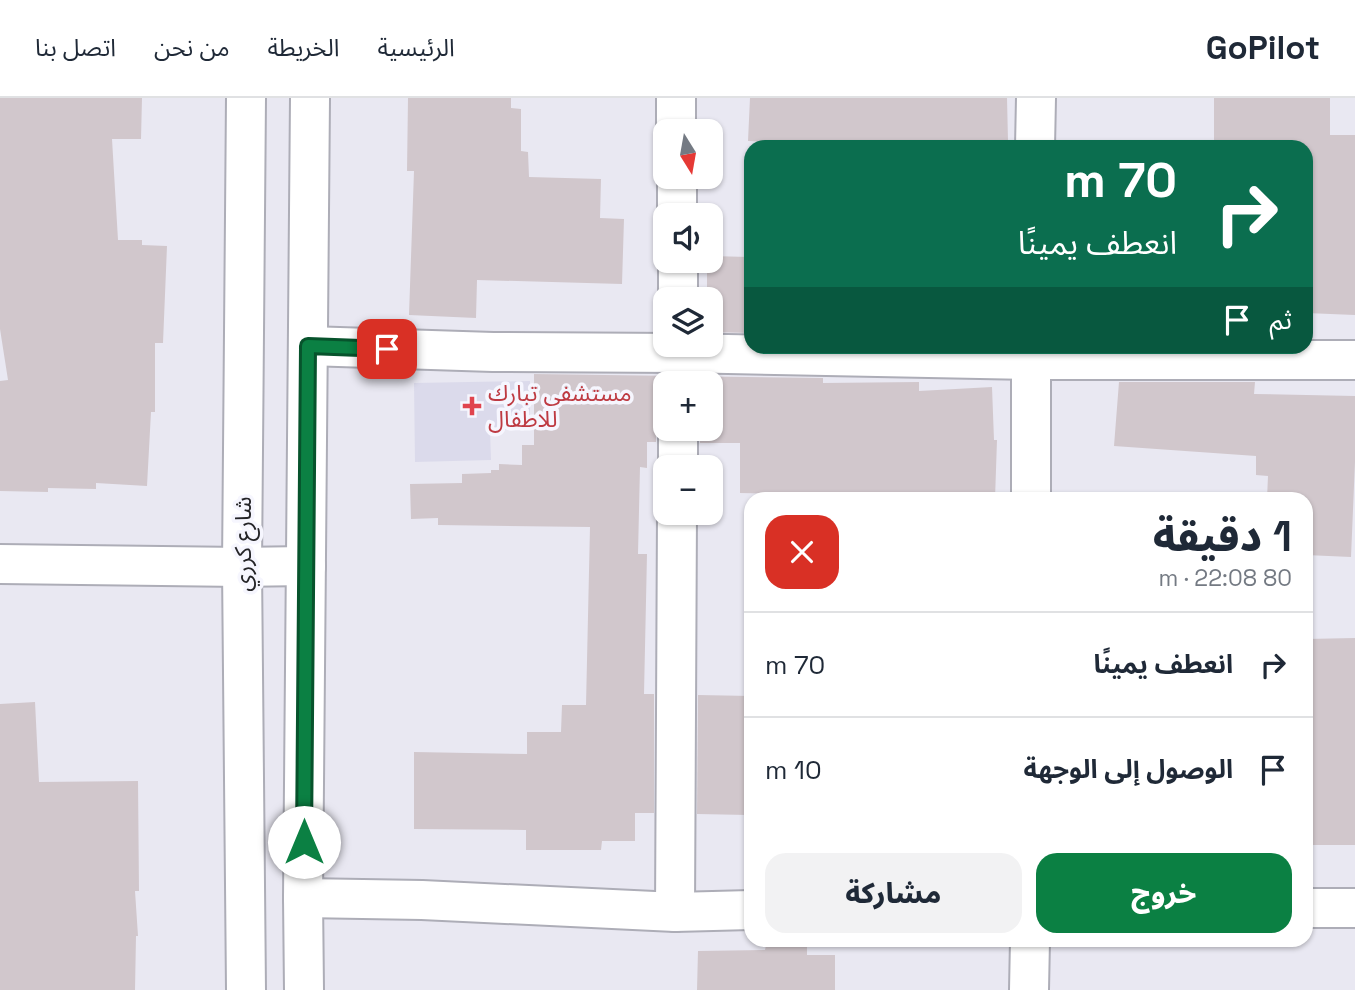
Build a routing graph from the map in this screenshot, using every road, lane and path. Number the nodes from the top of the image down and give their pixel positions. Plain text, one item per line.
1 (246, 98) edge
2 (310, 98) edge
3 (676, 98) edge
4 (1036, 98) edge
5 (676, 119) edge
6 (1035, 140) edge
7 (308, 346) junction
8 (981, 354) edge
9 (1031, 354) edge
10 (1077, 354) edge
11 (679, 360) edge
12 (1355, 360) edge
13 (1031, 492) edge
14 (677, 525) edge
15 (0, 564) edge
16 (306, 566) junction
17 (242, 567) junction
18 (303, 898) junction
19 (1313, 908) edge
20 (1355, 908) edge
21 (744, 911) edge
22 (675, 912) junction
23 (1030, 947) edge
24 (246, 990) edge
25 (304, 990) edge
26 (1028, 990) edge

1 - 17 street, شارع كرري
2 - 7 street
3 - 5 street
4 - 6 street
7 - 11 street
7 - 16 street
8 - 11 street
9 - 13 street
10 - 12 street
14 - 22 street
15 - 17 street
16 - 17 street
16 - 18 street
17 - 24 street, شارع كرري
18 - 22 street
18 - 25 street
19 - 20 street
21 - 22 street
23 - 26 street

